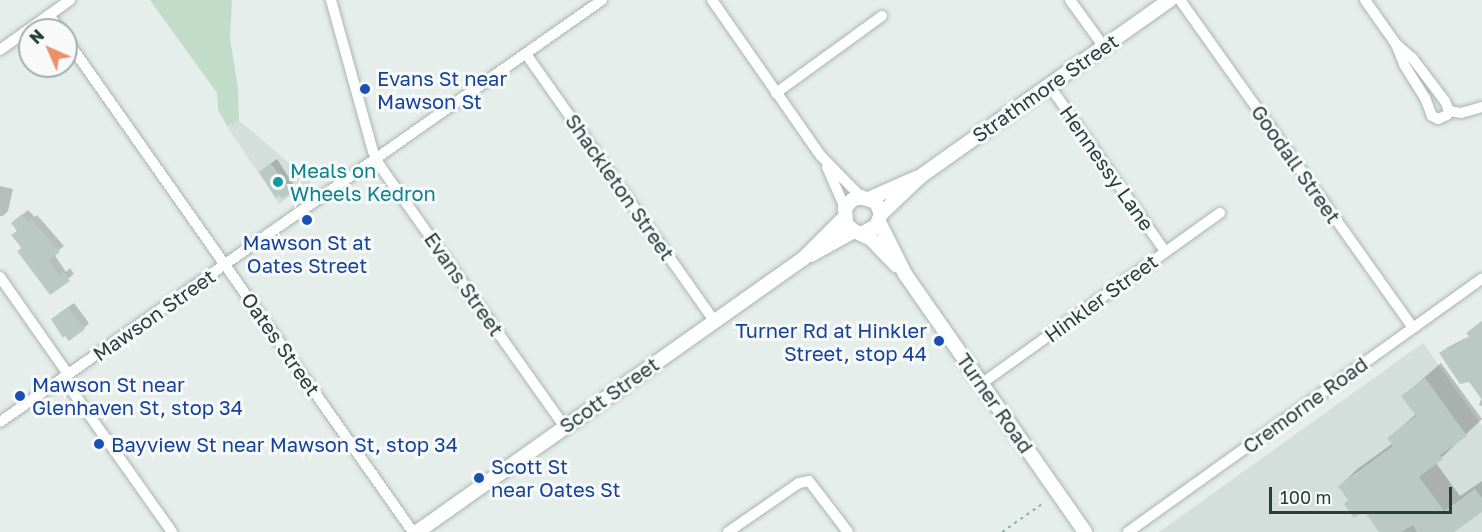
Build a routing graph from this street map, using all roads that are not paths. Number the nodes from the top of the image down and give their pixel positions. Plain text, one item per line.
1 (70, 0) edge
2 (331, 0) edge
3 (602, 0) edge
4 (712, 0) edge
5 (1070, 0) edge
6 (1170, 0) edge
7 (1180, 0) edge
8 (1365, 0) edge
9 (49, 15) junction
10 (882, 16) dead end
11 (51, 18) edge
12 (1396, 44) junction
13 (1104, 47) junction
14 (0, 50) edge
15 (526, 54) junction
16 (78, 56) edge
17 (1049, 85) junction
18 (776, 93) junction
19 (1482, 107) edge
20 (1449, 111) junction
21 (821, 156) junction
22 (376, 159) junction
23 (921, 176) junction
24 (866, 197) junction
25 (845, 213) junction
26 (1220, 213) dead end
27 (880, 218) junction
28 (858, 232) junction
29 (1166, 251) junction
30 (802, 259) junction
31 (225, 265) junction
32 (905, 274) junction
33 (0, 277) edge
34 (1482, 279) edge
35 (714, 321) junction
36 (1413, 328) junction
37 (66, 376) junction
38 (981, 384) junction
39 (0, 422) edge
40 (564, 426) junction
41 (172, 532) edge
42 (415, 532) edge
43 (728, 532) edge
44 (848, 532) edge
45 (1086, 532) edge
46 (1128, 532) edge

1 - 9 street
2 - 22 street, Evans Street
3 - 15 street, Mawson Street
4 - 18 street, Turner Road
5 - 13 street
6 - 13 street, Strathmore Street
7 - 36 street, Goodall Street
8 - 12 street
9 - 11 street
9 - 14 street
10 - 18 street
12 - 20 street
12 - 20 street
13 - 17 street, Strathmore Street
15 - 22 street, Mawson Street
15 - 35 street, Shackleton Street
16 - 31 street, Oates Street
17 - 23 street, Strathmore Street
17 - 29 street, Hennessy Lane
18 - 21 street, Turner Road
19 - 20 street
21 - 24 street, Turner Road
21 - 25 street, Turner Road
22 - 31 street, Mawson Street
22 - 40 street, Evans Street
23 - 24 street, Strathmore Street
23 - 27 street, Strathmore Street
24 - 25 street
24 - 27 street, Turner Road
25 - 28 street, Turner Road
25 - 30 street, Scott Street
26 - 29 street, Hinkler Street
27 - 28 street
27 - 32 street, Turner Road
28 - 30 street, Scott Street
28 - 32 street, Turner Road
29 - 38 street, Hinkler Street
30 - 35 street, Scott Street
31 - 37 street, Mawson Street
31 - 42 street, Oates Street
32 - 38 street, Turner Road
33 - 37 street
34 - 36 street, Cremorne Road
35 - 40 street, Scott Street
36 - 46 street, Cremorne Road
37 - 39 street, Mawson Street
37 - 41 street
38 - 45 street, Turner Road
40 - 42 street, Scott Street
43 - 44 street

